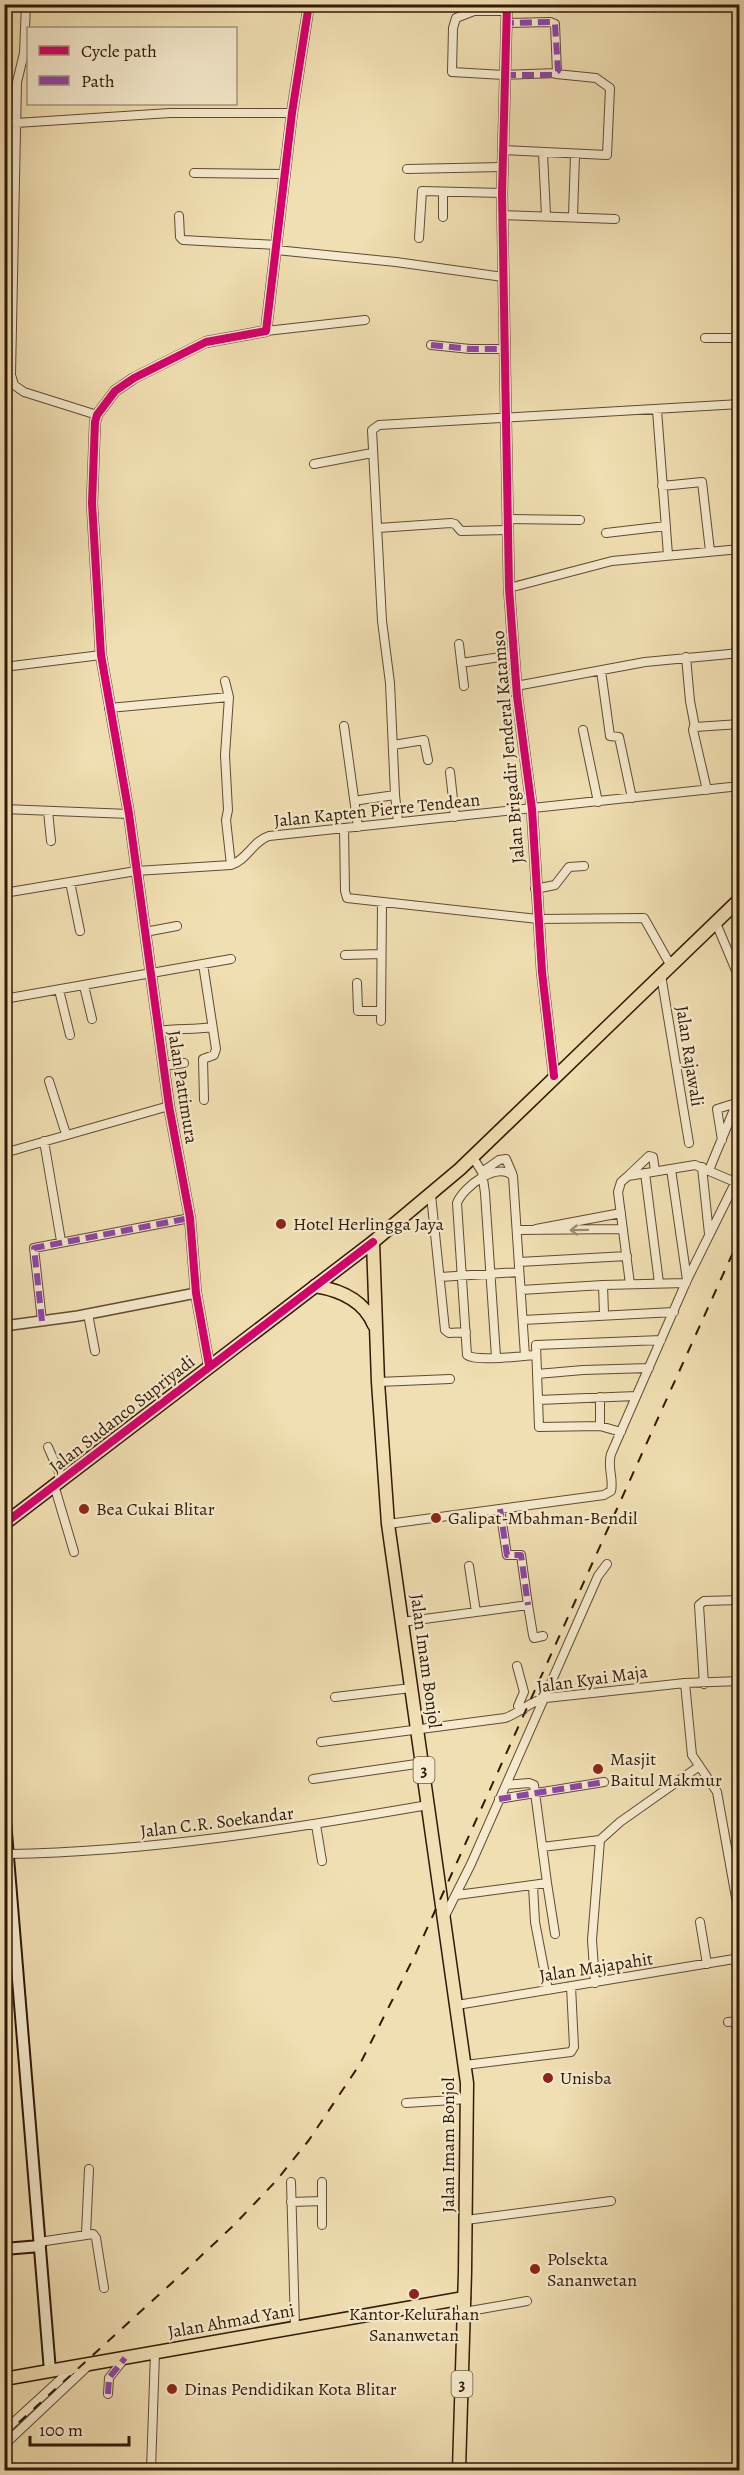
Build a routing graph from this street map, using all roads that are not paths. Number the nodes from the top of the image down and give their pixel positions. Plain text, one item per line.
1 (26, 4) edge
2 (309, 4) edge
3 (507, 8) edge
4 (507, 23) junction
5 (26, 61) edge
6 (556, 74) junction
7 (504, 75) junction
8 (292, 113) junction
9 (4, 122) edge
10 (16, 123) junction
11 (502, 150) junction
12 (543, 153) junction
13 (575, 155) junction
14 (501, 167) junction
15 (407, 169) dead end
16 (194, 173) dead end
17 (285, 174) junction
18 (443, 192) junction
19 (502, 193) junction
20 (502, 215) junction
21 (546, 215) junction
22 (179, 216) dead end
23 (573, 216) junction
24 (443, 217) dead end
25 (615, 219) dead end
26 (419, 238) dead end
27 (277, 247) junction
28 (502, 277) junction
29 (365, 320) dead end
30 (266, 331) junction
31 (705, 338) dead end
32 (740, 338) edge
33 (431, 345) dead end
34 (504, 349) junction
35 (740, 404) edge
36 (657, 410) junction
37 (97, 415) junction
38 (505, 416) junction
39 (372, 453) junction
40 (314, 464) dead end
41 (662, 486) junction
42 (507, 519) junction
43 (580, 520) dead end
44 (666, 526) junction
45 (378, 528) junction
46 (507, 530) junction
47 (606, 533) dead end
48 (740, 549) edge
49 (710, 551) junction
50 (668, 555) junction
51 (509, 588) junction
52 (459, 644) dead end
53 (740, 653) edge
54 (101, 655) junction
55 (513, 655) junction
56 (686, 657) junction
57 (461, 663) junction
58 (4, 667) edge
59 (601, 670) junction
60 (225, 681) dead end
61 (464, 686) dead end
62 (516, 686) junction
63 (229, 698) junction
64 (109, 708) junction
65 (740, 724) edge
66 (344, 726) dead end
67 (694, 726) junction
68 (583, 730) dead end
69 (393, 745) junction
70 (428, 760) dead end
71 (450, 772) dead end
72 (740, 786) edge
73 (707, 790) junction
74 (394, 795) junction
75 (632, 798) junction
76 (360, 800) dead end
77 (598, 802) junction
78 (4, 809) edge
79 (532, 809) junction
80 (48, 811) junction
81 (129, 814) junction
82 (455, 817) junction
83 (398, 822) junction
84 (358, 826) junction
85 (344, 828) junction
86 (51, 841) dead end
87 (231, 865) junction
88 (584, 866) dead end
89 (136, 871) junction
90 (70, 882) junction
91 (535, 889) junction
92 (4, 892) edge
93 (740, 899) edge
94 (382, 903) junction
95 (538, 919) junction
96 (716, 923) junction
97 (177, 926) dead end
98 (80, 931) dead end
99 (145, 932) junction
100 (381, 954) junction
101 (345, 955) dead end
102 (231, 959) dead end
103 (203, 964) junction
104 (671, 966) junction
105 (151, 974) junction
106 (661, 975) junction
107 (740, 980) edge
108 (357, 983) dead end
109 (84, 986) junction
110 (59, 990) junction
111 (4, 999) edge
112 (381, 1011) junction
113 (92, 1018) dead end
114 (381, 1021) dead end
115 (212, 1027) junction
116 (159, 1030) junction
117 (70, 1035) dead end
118 (184, 1063) dead end
119 (164, 1066) junction
120 (554, 1077) junction
121 (49, 1081) dead end
122 (738, 1099) edge
123 (204, 1100) dead end
124 (169, 1106) junction
125 (66, 1134) junction
126 (44, 1140) junction
127 (722, 1141) junction
128 (689, 1143) dead end
129 (4, 1153) edge
130 (473, 1157) junction
131 (706, 1168) junction
132 (671, 1169) junction
133 (656, 1171) junction
134 (481, 1173) junction
135 (512, 1173) junction
136 (645, 1173) junction
137 (740, 1173) edge
138 (628, 1176) junction
139 (735, 1182) junction
140 (431, 1195) junction
141 (621, 1214) junction
142 (190, 1218) junction
143 (534, 1229) junction
144 (623, 1229) junction
145 (517, 1230) junction
146 (709, 1235) junction
147 (61, 1242) junction
148 (373, 1242) junction
149 (627, 1256) junction
150 (519, 1262) junction
151 (519, 1272) junction
152 (490, 1274) junction
153 (462, 1276) junction
154 (440, 1277) junction
155 (687, 1282) junction
156 (658, 1283) junction
157 (630, 1284) junction
158 (603, 1285) junction
159 (315, 1286) junction
160 (520, 1290) junction
161 (196, 1293) junction
162 (674, 1312) junction
163 (88, 1314) junction
164 (604, 1314) junction
165 (523, 1320) junction
166 (42, 1321) junction
167 (4, 1326) edge
168 (376, 1329) junction
169 (466, 1332) junction
170 (662, 1340) junction
171 (536, 1345) junction
172 (524, 1346) junction
173 (95, 1351) dead end
174 (536, 1355) junction
175 (525, 1356) junction
176 (496, 1357) junction
177 (209, 1365) junction
178 (649, 1368) junction
179 (537, 1374) junction
180 (450, 1379) dead end
181 (378, 1382) junction
182 (636, 1396) junction
183 (600, 1397) junction
184 (538, 1400) junction
185 (600, 1426) junction
186 (621, 1432) junction
187 (48, 1447) dead end
188 (58, 1482) junction
189 (500, 1509) junction
190 (4, 1524) edge
191 (388, 1524) junction
192 (74, 1552) dead end
193 (607, 1564) dead end
194 (469, 1566) dead end
195 (740, 1600) edge
196 (528, 1605) junction
197 (476, 1612) junction
198 (402, 1622) junction
199 (543, 1636) dead end
200 (517, 1666) dead end
201 (740, 1681) edge
202 (685, 1683) junction
203 (704, 1684) junction
204 (411, 1688) junction
205 (335, 1697) dead end
206 (546, 1698) junction
207 (523, 1710) junction
208 (418, 1730) junction
209 (321, 1742) dead end
210 (423, 1763) junction
211 (700, 1769) junction
212 (313, 1779) dead end
213 (604, 1782) dead end
214 (506, 1785) junction
215 (536, 1794) junction
216 (500, 1799) junction
217 (428, 1805) junction
218 (4, 1808) edge
219 (316, 1825) junction
220 (600, 1840) junction
221 (542, 1847) junction
222 (8, 1854) junction
223 (322, 1861) dead end
224 (547, 1883) junction
225 (533, 1886) junction
226 (457, 1894) junction
227 (8, 1918) edge
228 (444, 1918) junction
229 (740, 1920) edge
230 (700, 1922) dead end
231 (555, 1934) dead end
232 (740, 1958) edge
233 (707, 1964) junction
234 (595, 1983) junction
235 (571, 1986) junction
236 (548, 1990) junction
237 (457, 2005) junction
238 (740, 2021) edge
239 (728, 2022) dead end
240 (465, 2065) junction
241 (468, 2099) junction
242 (406, 2103) dead end
243 (89, 2169) dead end
244 (291, 2182) dead end
245 (322, 2182) dead end
246 (322, 2201) junction
247 (611, 2201) dead end
248 (291, 2202) junction
249 (466, 2220) junction
250 (322, 2225) dead end
251 (86, 2234) junction
252 (39, 2244) junction
253 (4, 2249) edge
254 (104, 2288) dead end
255 (464, 2298) junction
256 (527, 2301) dead end
257 (464, 2312) junction
258 (295, 2327) junction
259 (155, 2353) junction
260 (125, 2358) junction
261 (49, 2363) junction
262 (91, 2363) junction
263 (75, 2366) junction
264 (4, 2379) edge
265 (108, 2394) dead end
266 (4, 2431) edge
267 (4, 2445) edge
268 (152, 2470) edge
269 (459, 2470) edge

1 - 5 street
2 - 8 street
3 - 4 street, Jalan Brigadir Jenderal Katamso
3 - 7 street
4 - 6 street
4 - 7 street, Jalan Brigadir Jenderal Katamso
5 - 10 street
6 - 7 street
6 - 13 street
7 - 11 street, Jalan Brigadir Jenderal Katamso
8 - 10 street
8 - 17 street
9 - 10 street
10 - 37 street
11 - 12 street
11 - 14 street, Jalan Brigadir Jenderal Katamso
12 - 13 street
12 - 21 street
13 - 23 street
14 - 15 street
14 - 19 street, Jalan Brigadir Jenderal Katamso
16 - 17 street
17 - 27 street
18 - 19 street
18 - 24 street
18 - 26 street
19 - 20 street, Jalan Brigadir Jenderal Katamso
20 - 21 street
20 - 28 street, Jalan Brigadir Jenderal Katamso
21 - 23 street
22 - 27 street
23 - 25 street
27 - 28 street
27 - 30 street
28 - 34 street, Jalan Brigadir Jenderal Katamso
29 - 30 street
30 - 37 street
31 - 32 street
33 - 34 street
34 - 38 street, Jalan Brigadir Jenderal Katamso
35 - 36 street
36 - 38 street
36 - 41 street
37 - 54 street, Jalan Pattimura
38 - 39 street
38 - 42 street, Jalan Brigadir Jenderal Katamso
39 - 40 street
39 - 45 street
41 - 44 street
41 - 49 street
42 - 43 street
42 - 46 street, Jalan Brigadir Jenderal Katamso
44 - 47 street
44 - 50 street
45 - 46 street
45 - 69 street
46 - 51 street, Jalan Brigadir Jenderal Katamso
48 - 49 street
49 - 50 street
50 - 51 street
51 - 55 street, Jalan Brigadir Jenderal Katamso
52 - 57 street
53 - 56 street
54 - 58 street
54 - 64 street, Jalan Pattimura
55 - 57 street
55 - 62 street, Jalan Brigadir Jenderal Katamso
56 - 59 street
56 - 67 street
57 - 61 street
59 - 62 street
59 - 75 street
60 - 63 street
62 - 79 street, Jalan Brigadir Jenderal Katamso
63 - 64 street
63 - 87 street
64 - 81 street, Jalan Pattimura
65 - 67 street
66 - 84 street
67 - 73 street
68 - 77 street
69 - 70 street
69 - 74 street
71 - 82 street
72 - 73 street, Jalan Kapten Pierre Tendean
73 - 75 street, Jalan Kapten Pierre Tendean
74 - 76 street
74 - 83 street
75 - 77 street, Jalan Kapten Pierre Tendean
77 - 79 street, Jalan Kapten Pierre Tendean
78 - 80 street
79 - 82 street, Jalan Kapten Pierre Tendean
79 - 91 street, Jalan Brigadir Jenderal Katamso
80 - 81 street
80 - 86 street
81 - 89 street, Jalan Pattimura
82 - 83 street, Jalan Kapten Pierre Tendean
83 - 84 street, Jalan Kapten Pierre Tendean
84 - 85 street, Jalan Kapten Pierre Tendean
85 - 87 street, Jalan Kapten Pierre Tendean
85 - 94 street
87 - 89 street
88 - 91 street
89 - 90 street
89 - 99 street, Jalan Pattimura
90 - 92 street
90 - 98 street
91 - 95 street, Jalan Brigadir Jenderal Katamso
93 - 96 main road, Jalan Sudanco Supriyadi
94 - 95 street
94 - 100 street
95 - 104 street
95 - 120 street, Jalan Brigadir Jenderal Katamso
96 - 104 main road, Jalan Sudanco Supriyadi
96 - 107 street
97 - 99 street
99 - 105 street, Jalan Pattimura
100 - 101 street
100 - 112 street
102 - 103 street
103 - 105 street
103 - 115 street
104 - 106 main road, Jalan Sudanco Supriyadi
105 - 109 street
105 - 116 street, Jalan Pattimura
106 - 120 main road, Jalan Sudanco Supriyadi
106 - 128 street, Jalan Rajawali
108 - 112 street
109 - 110 street
109 - 113 street
110 - 111 street
110 - 117 street
112 - 114 street
115 - 116 street
115 - 123 street
116 - 119 street, Jalan Pattimura
118 - 119 street
119 - 124 street, Jalan Pattimura
120 - 130 main road, Jalan Sudanco Supriyadi
121 - 125 street
122 - 127 street
122 - 127 street
124 - 125 street
124 - 142 street, Jalan Pattimura
125 - 126 street
126 - 129 street
126 - 147 street
127 - 131 street
130 - 134 street
130 - 140 main road, Jalan Sudanco Supriyadi
131 - 132 street
131 - 139 street
131 - 146 street
132 - 133 street
132 - 155 street
133 - 136 street
133 - 138 street
134 - 135 street
134 - 135 street
134 - 152 street
134 - 153 street
135 - 145 street
136 - 138 street
136 - 156 street
137 - 139 street
138 - 141 street
139 - 146 street
140 - 148 main road, Jalan Sudanco Supriyadi
140 - 154 street
141 - 143 street
141 - 144 street
142 - 147 street
142 - 161 street, Jalan Pattimura
144 -> 143 street
143 - 145 street
144 - 149 street
145 - 150 street
146 - 155 street
147 - 166 street
148 - 159 main road, Jalan Sudanco Supriyadi
148 - 168 main road, Jalan Imam Bonjol / 3
149 - 150 street
149 - 157 street
150 - 151 street
151 - 152 street
151 - 160 street
152 - 153 street
152 - 176 street
153 - 154 street
153 - 169 street
154 - 169 street
155 - 156 street
155 - 162 street
156 - 157 street
157 - 158 street
158 - 160 street
158 - 164 street
159 - 168 main road
159 - 177 main road, Jalan Sudanco Supriyadi
160 - 165 street
161 - 163 street
161 - 177 street, Jalan Pattimura
162 - 164 street
162 - 170 street
163 - 166 street
163 - 173 street
164 - 165 street
165 - 172 street
166 - 167 street
168 - 181 main road, Jalan Imam Bonjol / 3
169 - 176 street
170 - 171 street
170 - 178 street
171 - 172 street
171 - 174 street
172 - 175 street
174 - 175 street
174 - 179 street
175 - 176 street
177 - 188 main road, Jalan Sudanco Supriyadi
178 - 179 street
178 - 182 street
179 - 184 street
180 - 181 street
181 - 191 main road, Jalan Imam Bonjol / 3
182 - 183 street
182 - 186 street
183 - 184 street
183 - 185 street
184 - 185 street
185 - 186 street
186 - 189 street
187 - 188 street
188 - 190 main road, Jalan Sudanco Supriyadi
188 - 192 street
189 - 191 street
189 - 196 street
191 - 198 main road, Jalan Imam Bonjol / 3
193 - 206 street
194 - 197 street
195 - 203 street
196 - 197 street
196 - 199 street
197 - 198 street
198 - 204 main road, Jalan Imam Bonjol / 3
200 - 207 street
201 - 203 street, Jalan Kyai Maja
202 - 203 street, Jalan Kyai Maja
202 - 206 street, Jalan Kyai Maja
202 - 211 street
204 - 205 street
204 - 208 main road, Jalan Imam Bonjol / 3
206 - 207 street, Jalan Kyai Maja
206 - 214 street
207 - 208 street, Jalan Kyai Maja
208 - 209 street, Jalan Kyai Maja
208 - 210 main road, Jalan Imam Bonjol / 3
210 - 212 street
210 - 217 main road, Jalan Imam Bonjol / 3
211 - 220 street
211 - 229 street
213 - 215 street
214 - 215 street
214 - 216 street
215 - 216 street
215 - 221 street
216 - 226 street
217 - 219 street, Jalan C.R. Soekandar
217 - 228 main road, Jalan Imam Bonjol / 3
218 - 222 main road
219 - 222 street, Jalan C.R. Soekandar
219 - 223 street
220 - 221 street
220 - 234 street
221 - 224 street
222 - 227 main road
224 - 225 street
224 - 231 street
225 - 226 street
225 - 236 street
226 - 228 street
227 - 252 main road
228 - 237 main road, Jalan Imam Bonjol / 3
230 - 233 street
232 - 233 street, Jalan Majapahit
233 - 234 street, Jalan Majapahit
234 - 235 street, Jalan Majapahit
235 - 236 street, Jalan Majapahit
235 - 240 street
236 - 237 street, Jalan Majapahit
237 - 240 main road, Jalan Imam Bonjol / 3
238 - 239 street
240 - 241 main road, Jalan Imam Bonjol / 3
241 - 242 street
241 - 249 main road, Jalan Imam Bonjol / 3
243 - 251 street
244 - 248 street
245 - 246 street
246 - 248 street
246 - 250 street
247 - 249 street
248 - 258 street
249 - 255 main road, Jalan Imam Bonjol / 3
251 - 252 street
251 - 254 street
252 - 253 main road
252 - 261 main road
255 - 257 main road, 3
255 - 258 main road, Jalan Ahmad Yani
256 - 257 street
257 - 269 main road, 3
258 - 259 main road, Jalan Ahmad Yani
259 - 260 main road, Jalan Ahmad Yani
259 - 268 street
260 - 262 main road, Jalan Ahmad Yani
260 - 265 street
261 - 263 main road, Jalan Ahmad Yani
261 - 264 main road, Jalan Ahmad Yani
262 - 263 main road, Jalan Ahmad Yani
262 - 267 street
263 - 266 street

